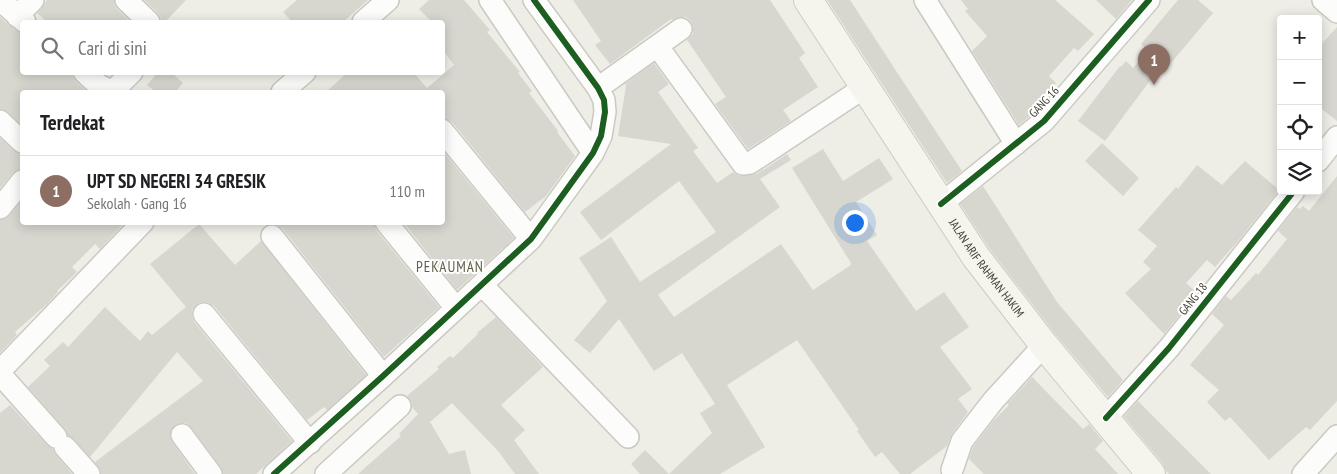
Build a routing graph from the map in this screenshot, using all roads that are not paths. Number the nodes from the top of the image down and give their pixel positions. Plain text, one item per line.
1 (0, 0) edge
2 (33, 0) edge
3 (126, 0) edge
4 (388, 0) edge
5 (490, 0) edge
6 (534, 0) edge
7 (808, 0) edge
8 (925, 0) edge
9 (1149, 0) edge
10 (1323, 0) edge
11 (1337, 12) edge
12 (21, 19) edge
13 (147, 20) edge
14 (364, 20) edge
15 (681, 29) dead end
16 (658, 47) junction
17 (88, 75) edge
18 (129, 75) edge
19 (302, 75) edge
20 (865, 87) junction
21 (598, 88) junction
22 (108, 90) edge
23 (114, 90) edge
24 (284, 90) edge
25 (0, 121) edge
26 (445, 134) edge
27 (1337, 137) edge
28 (20, 140) edge
29 (1016, 144) junction
30 (594, 153) junction
31 (1322, 156) edge
32 (20, 183) edge
33 (1291, 195) edge
34 (941, 204) junction
35 (0, 208) edge
36 (140, 225) edge
37 (388, 225) edge
38 (272, 236) dead end
39 (531, 239) junction
40 (482, 285) junction
41 (456, 308) junction
42 (204, 314) dead end
43 (1044, 344) junction
44 (0, 372) edge
45 (383, 376) junction
46 (400, 406) dead end
47 (1106, 418) junction
48 (182, 435) dead end
49 (1337, 436) edge
50 (628, 437) dead end
51 (310, 443) junction
52 (952, 472) edge
53 (89, 474) edge
54 (211, 474) edge
55 (274, 474) edge
56 (326, 474) edge
57 (1151, 474) edge
58 (1303, 474) edge

1 - 12 street
2 - 12 street
3 - 13 street
4 - 14 street
5 - 30 street
6 - 21 street
7 - 20 main road, JALAN ARIF RAHMAN HAKIM
8 - 29 street
9 - 29 street, GANG 16
10 - 11 street
15 - 16 street
16 - 20 street
16 - 21 street
17 - 22 street
18 - 23 street
19 - 24 street
20 - 34 main road, JALAN ARIF RAHMAN HAKIM
21 - 30 street
25 - 28 street
26 - 39 street
27 - 31 street
29 - 34 street, GANG 16
30 - 39 street
32 - 35 street
33 - 47 street, GANG 18
34 - 43 main road, JALAN ARIF RAHMAN HAKIM
36 - 44 street
37 - 41 street
38 - 45 street
39 - 40 street
40 - 41 street
40 - 50 street
41 - 45 street
42 - 51 street
43 - 47 main road, JALAN ARIF RAHMAN HAKIM
43 - 52 street
44 - 53 street
45 - 51 street
46 - 56 street
47 - 57 main road, JALAN ARIF RAHMAN HAKIM
48 - 54 street
49 - 58 street
51 - 55 street

